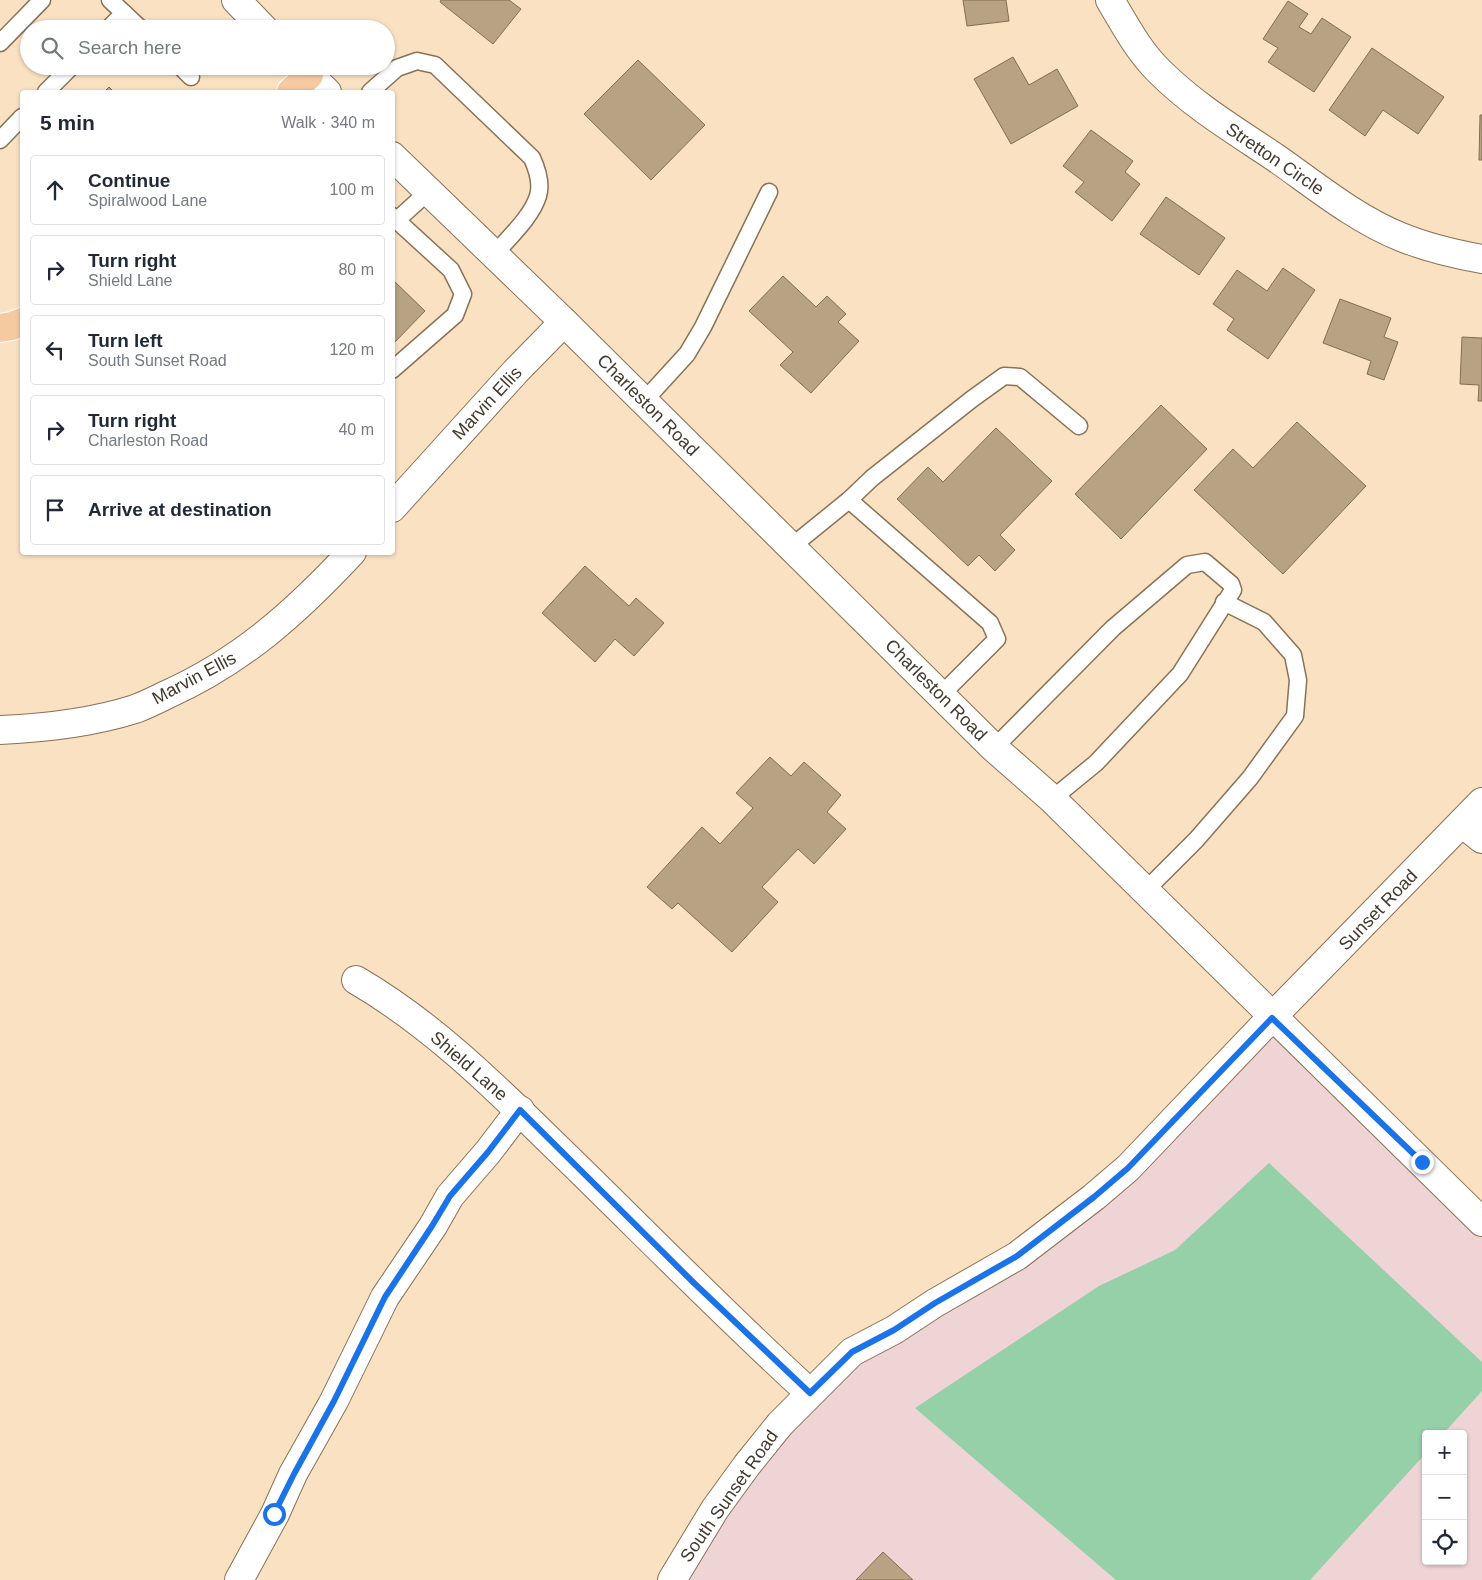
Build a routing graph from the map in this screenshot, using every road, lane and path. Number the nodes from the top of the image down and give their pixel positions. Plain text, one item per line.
1 (42, 0) edge
2 (110, 0) edge
3 (236, 0) edge
4 (1110, 0) edge
5 (124, 13) junction
6 (22, 20) edge
7 (117, 20) edge
8 (131, 20) edge
9 (255, 20) edge
10 (20, 23) edge
11 (0, 43) edge
12 (395, 70) edge
13 (63, 75) edge
14 (389, 75) edge
15 (48, 90) edge
16 (372, 90) edge
17 (20, 119) edge
18 (0, 140) edge
19 (395, 159) edge
20 (429, 191) junction
21 (769, 192) dead end
22 (395, 218) edge
23 (494, 255) junction
24 (1482, 259) edge
25 (564, 322) junction
26 (20, 323) edge
27 (0, 328) edge
28 (395, 367) edge
29 (644, 401) junction
30 (1079, 426) dead end
31 (848, 500) junction
32 (395, 505) edge
33 (791, 547) junction
34 (349, 555) edge
35 (1224, 602) junction
36 (941, 695) junction
37 (0, 730) edge
38 (994, 748) junction
39 (1052, 799) junction
40 (1482, 802) edge
41 (1472, 831) edge
42 (1145, 891) junction
43 (356, 980) dead end
44 (1272, 1018) junction
45 (520, 1110) junction
46 (1482, 1222) edge
47 (810, 1393) junction
48 (239, 1580) edge
49 (672, 1580) edge

1 - 6 lane
2 - 5 lane
3 - 9 street
4 - 24 street, Stretton Circle
5 - 7 lane
5 - 8 lane
10 - 11 lane
12 - 23 lane
13 - 15 lane
14 - 16 lane
17 - 18 lane
19 - 20 street, Charleston Road
20 - 22 lane
20 - 23 street, Charleston Road
21 - 29 lane
22 - 28 lane
23 - 25 street, Charleston Road
25 - 29 street, Charleston Road
25 - 32 street, Marvin Ellis
26 - 27 highway
29 - 33 street, Charleston Road
30 - 31 lane
31 - 33 lane
31 - 36 lane
33 - 36 street, Charleston Road
34 - 37 street, Marvin Ellis
35 - 38 lane
35 - 39 lane
35 - 42 lane
36 - 38 street, Charleston Road
38 - 39 street, Charleston Road
39 - 42 street, Charleston Road
40 - 41 street, Sunset Road
41 - 44 street, Sunset Road
42 - 44 street, Charleston Road
43 - 45 street, Shield Lane
44 - 46 street, Charleston Road
44 - 47 street, South Sunset Road
45 - 47 street, Shield Lane
45 - 48 street
47 - 49 street, South Sunset Road

